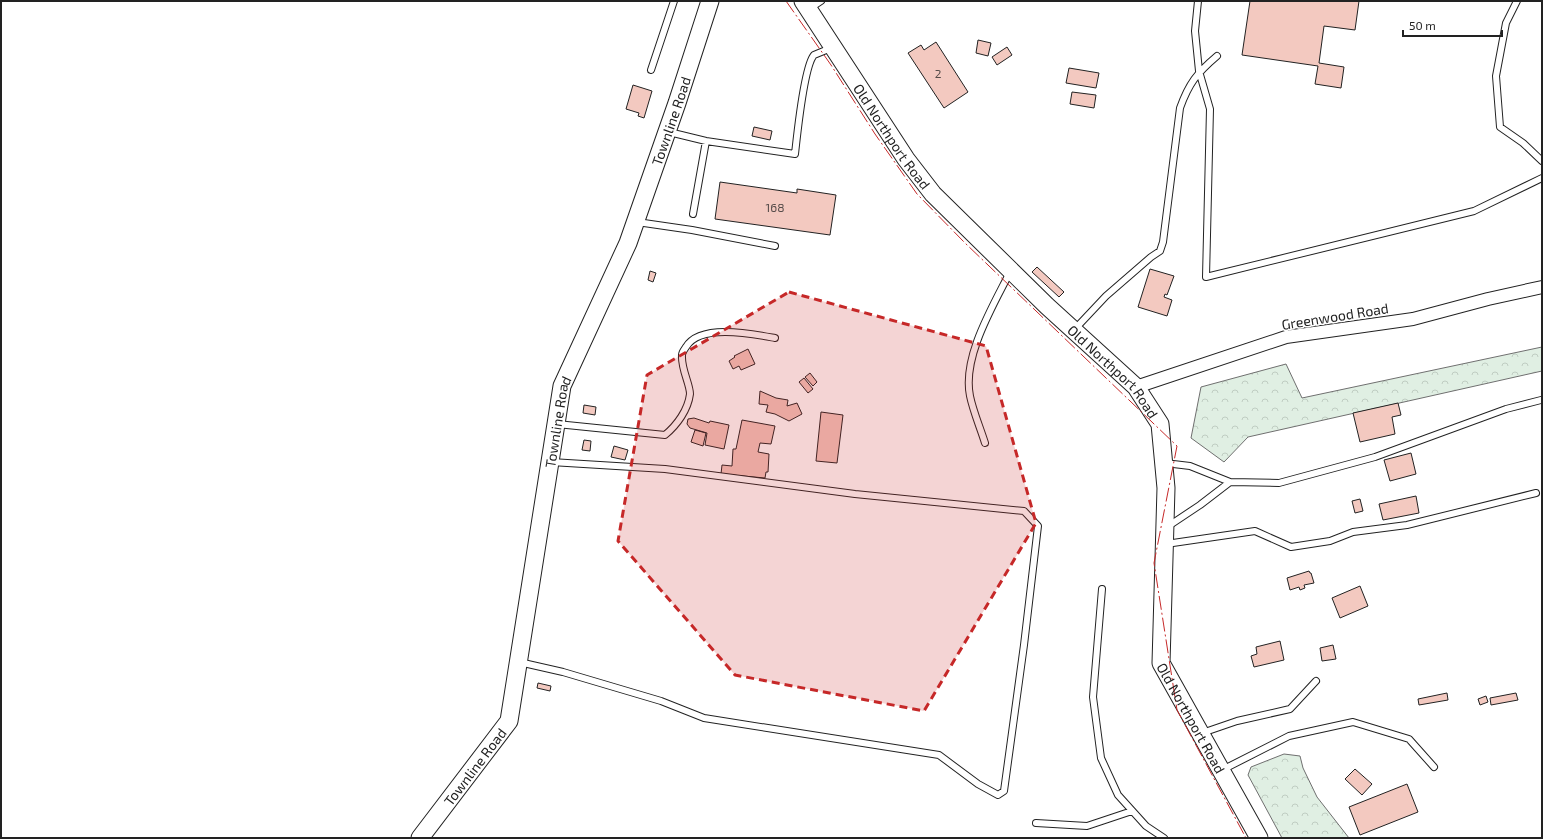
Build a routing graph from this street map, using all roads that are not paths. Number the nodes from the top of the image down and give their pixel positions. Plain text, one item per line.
1 (674, 1) edge
2 (710, 1) edge
3 (1198, 1) edge
4 (1518, 1) edge
5 (811, 4) edge
6 (834, 47) junction
7 (1217, 56) dead end
8 (651, 70) dead end
9 (1199, 71) junction
10 (667, 132) junction
11 (706, 141) junction
12 (1542, 161) edge
13 (1542, 178) edge
14 (692, 214) dead end
15 (635, 222) junction
16 (775, 246) dead end
17 (1011, 271) junction
18 (1542, 287) edge
19 (1074, 330) junction
20 (776, 338) dead end
21 (1136, 387) junction
22 (1541, 400) dead end
23 (556, 424) junction
24 (985, 442) dead end
25 (550, 462) junction
26 (1163, 463) junction
27 (1230, 482) junction
28 (1536, 493) dead end
29 (1165, 536) junction
30 (1102, 589) dead end
31 (519, 662) junction
32 (1316, 681) dead end
33 (1201, 733) junction
34 (1434, 767) dead end
35 (1221, 770) junction
36 (1132, 811) junction
37 (1036, 823) dead end
38 (420, 838) edge
39 (1164, 838) edge
40 (1259, 838) edge

1 - 8 lane
2 - 10 main road, Townline Road
3 - 9 lane
4 - 12 lane
5 - 6 main road, Old Northport Road
6 - 11 lane
6 - 17 main road, Old Northport Road
7 - 9 lane
9 - 13 lane
9 - 19 lane
10 - 11 lane
10 - 15 main road, Townline Road
11 - 14 lane
15 - 16 lane
15 - 23 main road, Townline Road
17 - 19 main road, Old Northport Road
17 - 24 lane
18 - 21 street, Greenwood Road
19 - 21 main road, Old Northport Road
20 - 23 lane
21 - 26 main road, Old Northport Road
22 - 27 lane
23 - 25 main road, Townline Road
25 - 31 main road, Townline Road
25 - 31 lane
26 - 27 lane
26 - 29 main road, Old Northport Road
27 - 29 lane
28 - 29 lane
29 - 33 main road, Old Northport Road
30 - 36 lane
31 - 38 main road, Townline Road
32 - 33 lane
33 - 35 main road, Old Northport Road
34 - 35 lane
35 - 40 main road, Old Northport Road
36 - 37 lane
36 - 39 lane

